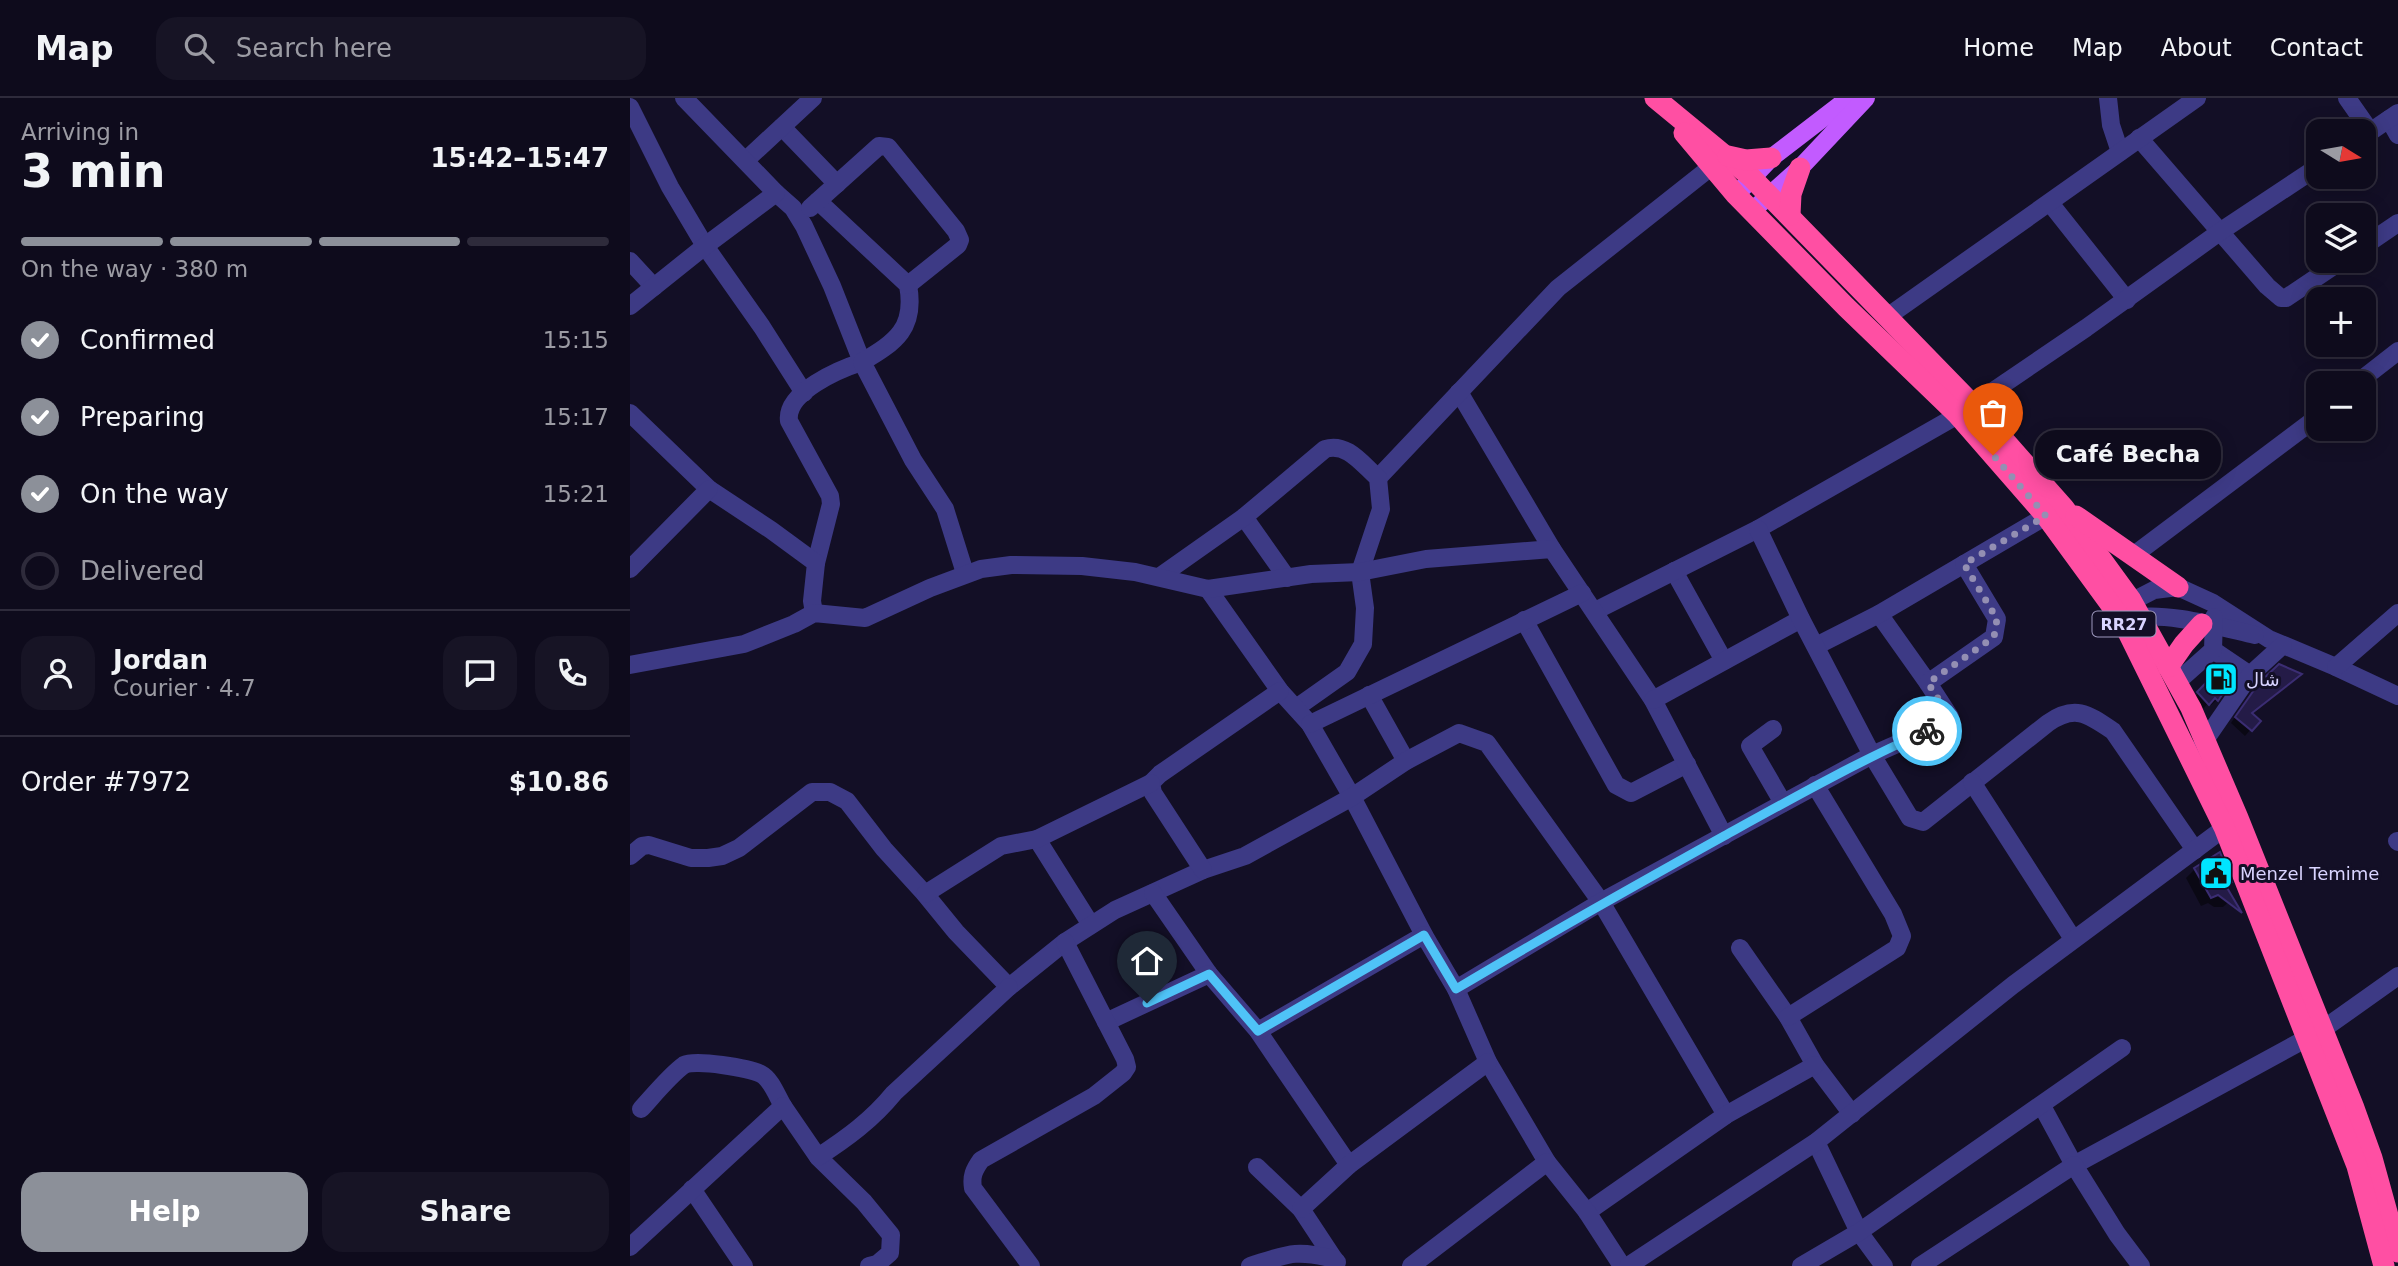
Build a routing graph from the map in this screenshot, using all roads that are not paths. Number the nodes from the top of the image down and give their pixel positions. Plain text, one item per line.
1 (684, 98) edge
2 (813, 98) edge
3 (1849, 98) edge
4 (1866, 98) edge
5 (2108, 98) edge
6 (2197, 98) edge
7 (2347, 98) edge
8 (1659, 102) edge
9 (630, 107) edge
10 (2359, 119) edge
11 (2395, 122) edge
12 (782, 127) junction
13 (2376, 129) edge
14 (2139, 138) junction
15 (2120, 152) junction
16 (1771, 158) junction
17 (746, 160) junction
18 (1720, 162) junction
19 (1800, 168) junction
20 (2306, 175) edge
21 (1751, 177) junction
22 (837, 184) junction
23 (776, 193) junction
24 (1736, 195) junction
25 (1770, 196) junction
26 (818, 201) junction
27 (2050, 203) junction
28 (1753, 210) junction
29 (1790, 215) junction
30 (800, 217) junction
31 (2398, 223) edge
32 (2221, 231) junction
33 (2376, 238) edge
34 (705, 246) junction
35 (630, 261) edge
36 (2324, 273) edge
37 (908, 285) junction
38 (654, 287) junction
39 (2127, 300) junction
40 (630, 306) edge
41 (1887, 317) junction
42 (2398, 351) edge
43 (862, 362) junction
44 (2372, 371) edge
45 (1460, 392) junction
46 (804, 393) junction
47 (1965, 410) junction
48 (630, 414) edge
49 (2306, 426) edge
50 (1378, 478) junction
51 (709, 489) junction
52 (2055, 512) junction
53 (1244, 517) junction
54 (1758, 529) junction
55 (1552, 549) junction
56 (2134, 555) junction
57 (816, 563) junction
58 (1964, 564) junction
59 (630, 569) edge
60 (1674, 571) junction
61 (1360, 572) junction
62 (965, 573) junction
63 (1159, 578) junction
64 (1287, 578) junction
65 (2178, 587) junction
66 (1208, 589) junction
67 (1582, 593) junction
68 (2213, 603) junction
69 (1595, 611) junction
70 (2127, 612) junction
71 (814, 613) junction
72 (2398, 613) edge
73 (1879, 614) junction
74 (1801, 620) junction
75 (1524, 621) junction
76 (2208, 625) junction
77 (2276, 642) junction
78 (1816, 646) junction
79 (2213, 650) junction
80 (1724, 661) junction
81 (630, 665) edge
82 (2336, 667) junction
83 (2172, 674) junction
84 (2250, 675) junction
85 (1928, 683) junction
86 (1280, 691) junction
87 (1369, 695) junction
88 (2398, 696) edge
89 (1653, 700) junction
90 (1296, 708) junction
91 (1310, 724) junction
92 (1773, 729) dead end
93 (2205, 741) junction
94 (1872, 755) junction
95 (2191, 760) junction
96 (1406, 761) junction
97 (1687, 764) junction
98 (1972, 782) junction
99 (1152, 783) junction
100 (1815, 785) junction
101 (1352, 797) junction
102 (1783, 803) junction
103 (2231, 823) junction
104 (1724, 836) junction
105 (1037, 839) junction
106 (2195, 850) junction
107 (630, 856) edge
108 (1203, 870) junction
109 (1153, 892) junction
110 (926, 894) junction
111 (1601, 902) junction
112 (1091, 925) junction
113 (1424, 935) junction
114 (2073, 939) junction
115 (1065, 942) junction
116 (1740, 948) dead end
117 (1209, 974) junction
118 (2398, 978) edge
119 (1009, 987) junction
120 (1456, 989) junction
121 (1787, 1017) junction
122 (1106, 1022) junction
123 (1258, 1031) junction
124 (2315, 1034) junction
125 (2122, 1048) dead end
126 (1488, 1062) junction
127 (1815, 1065) junction
128 (783, 1106) junction
129 (2042, 1106) junction
130 (641, 1109) dead end
131 (1852, 1114) junction
132 (1726, 1115) junction
133 (1816, 1142) junction
134 (818, 1157) junction
135 (1547, 1162) junction
136 (1349, 1165) junction
137 (2074, 1165) junction
138 (1257, 1167) dead end
139 (692, 1189) junction
140 (1301, 1209) junction
141 (1587, 1212) junction
142 (1859, 1232) junction
143 (630, 1247) edge
144 (2398, 1252) edge
145 (1337, 1263) edge
146 (744, 1266) edge
147 (869, 1266) edge
148 (1031, 1266) edge
149 (1250, 1266) edge
150 (1411, 1266) edge
151 (1622, 1266) edge
152 (1628, 1266) edge
153 (1801, 1266) edge
154 (1884, 1266) edge
155 (1920, 1266) edge
156 (2141, 1266) edge
157 (2384, 1266) edge

1 - 17 street
2 - 12 street
3 - 16 main road
4 - 19 main road
5 - 15 street
6 - 14 street
7 - 10 street
8 - 18 highway, RR27
9 - 34 street
11 - 13 street
12 - 17 street
12 - 22 street
14 - 15 street
14 - 32 street
15 - 27 street
16 - 18 highway
16 - 21 main road
17 - 23 street
18 - 21 highway, RR27
18 - 24 highway, RR27
18 - 45 street
19 - 25 main road
19 - 29 highway
20 - 32 street
21 - 24 main road
21 - 25 highway, RR27
22 - 26 street
22 - 37 street
23 - 30 street
23 - 34 street
24 - 28 highway, RR27
25 - 28 main road
25 - 29 highway, RR27
26 - 30 street
26 - 37 street
27 - 39 street
27 - 41 street
28 - 47 highway, RR27
29 - 41 highway, RR27
30 - 43 street
31 - 33 street
32 - 36 street
32 - 39 street
34 - 38 street
34 - 46 street
35 - 38 street
37 - 43 street
38 - 40 street
39 - 47 street
41 - 47 highway, RR27
42 - 44 street
43 - 46 street
43 - 62 street
45 - 50 street
45 - 55 street
46 - 57 street
47 - 52 highway, RR27
47 - 54 street
48 - 51 street
49 - 56 street
50 - 53 street
50 - 61 street
51 - 57 street
51 - 59 street
52 - 56 highway
52 - 58 street
52 - 70 highway, RR27
53 - 63 street
53 - 64 street
54 - 60 street
54 - 74 street
55 - 61 street
55 - 67 street
56 - 65 highway
57 - 71 street
58 - 73 street
58 - 85 street
60 - 69 street
60 - 80 street
61 - 64 street
61 - 90 street
62 - 63 street
62 - 71 street
63 - 66 street
64 - 66 street
65 - 68 street
65 - 70 street
66 - 86 street
67 - 69 street
67 - 75 street
68 - 76 street
68 - 77 street
69 - 89 street
70 - 76 street
70 - 83 highway, RR27
70 - 95 highway, RR27
71 - 81 street
72 - 82 street
73 - 78 street
73 - 85 street
74 - 78 street
74 - 80 street
75 - 87 street
75 - 97 street
76 - 77 street
76 - 79 street
76 - 83 highway
77 - 82 street
77 - 84 street
78 - 94 street
79 - 83 street
79 - 84 street
80 - 89 street
82 - 88 street
83 - 93 highway, RR27
84 - 93 street
85 - 94 street
86 - 90 street
86 - 99 street
87 - 91 street
87 - 96 street
89 - 97 street
90 - 91 street
91 - 101 street
92 - 102 street
93 - 95 street
93 - 103 highway, RR27
94 - 98 street
94 - 100 street
95 - 103 highway, RR27
96 - 101 street
96 - 111 street
97 - 104 street
98 - 106 street
98 - 114 street
99 - 105 street
99 - 108 street
100 - 102 street
100 - 121 street
101 - 108 street
101 - 113 street
102 - 104 street
103 - 106 street
103 - 124 highway, RR27
104 - 111 street
105 - 110 street
105 - 112 street
106 - 114 street
107 - 110 street
108 - 109 street
109 - 112 street
109 - 117 street
110 - 119 street
111 - 120 street
111 - 132 street
112 - 115 street
113 - 120 street
113 - 123 street
114 - 131 street
115 - 119 street
115 - 122 street
116 - 121 street
117 - 122 street
117 - 123 street
118 - 124 street
119 - 134 street
120 - 126 street
121 - 127 street
122 - 148 street
123 - 136 street
124 - 137 street
124 - 144 highway, RR27
124 - 157 highway, RR27
125 - 129 street
126 - 135 street
126 - 136 street
127 - 131 street
127 - 132 street
128 - 130 street
128 - 134 street
128 - 139 street
129 - 137 street
129 - 142 street
131 - 133 street
132 - 141 street
133 - 142 street
133 - 152 street
134 - 147 street
135 - 141 street
135 - 150 street
136 - 140 street
137 - 155 street
137 - 156 street
138 - 140 street
139 - 143 street
139 - 146 street
140 - 145 street
141 - 151 street
142 - 153 street
142 - 154 street
145 - 149 street

